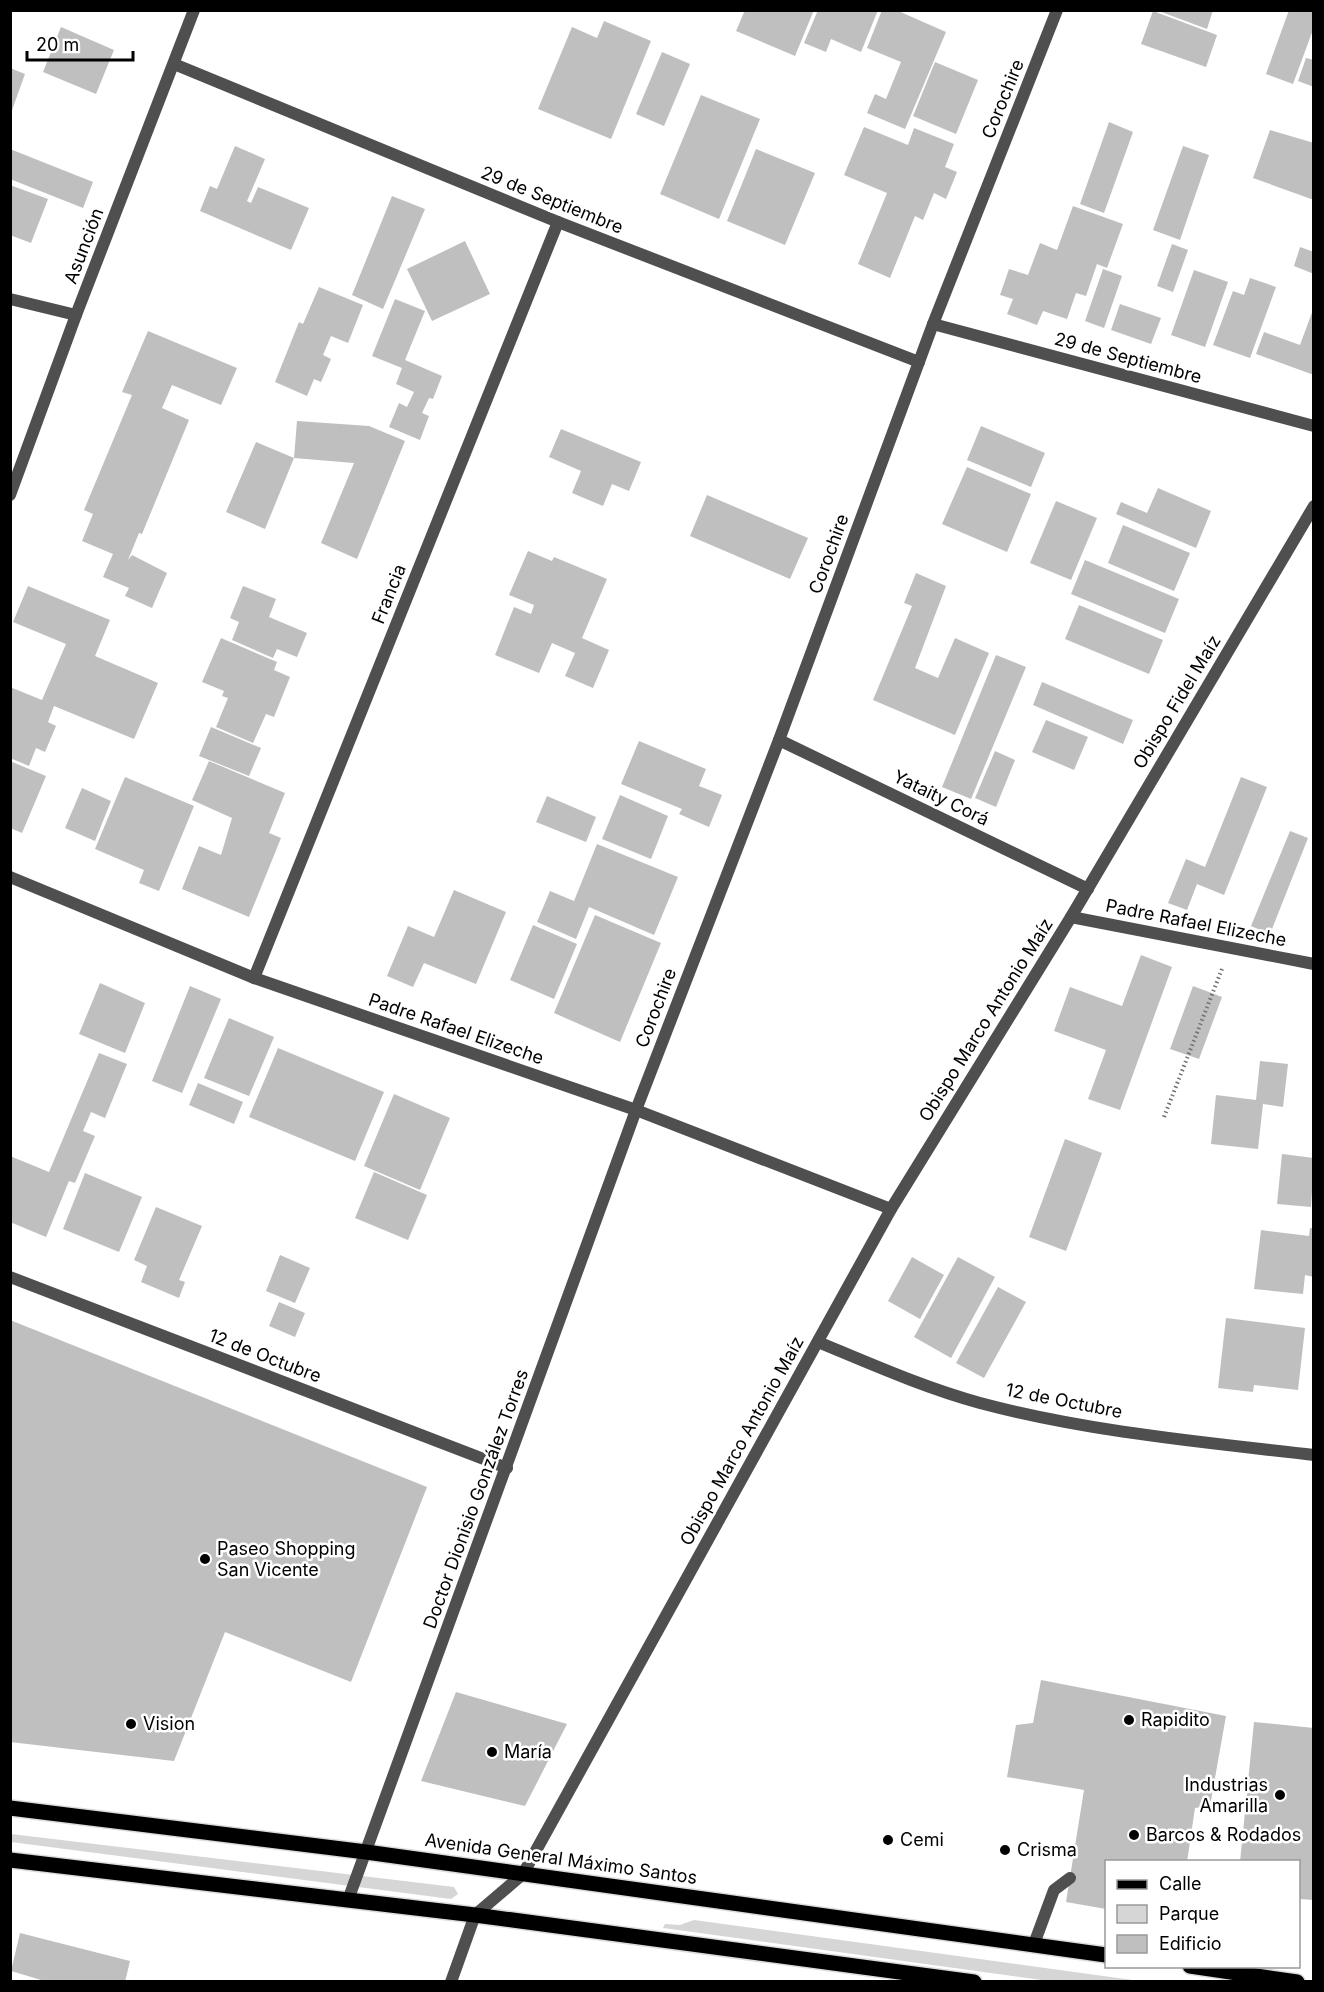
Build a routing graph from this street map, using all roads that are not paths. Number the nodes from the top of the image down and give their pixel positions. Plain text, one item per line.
1 (194, 10) edge
2 (1057, 10) edge
3 (174, 64) junction
4 (558, 222) junction
5 (10, 298) edge
6 (76, 315) junction
7 (933, 324) junction
8 (919, 362) junction
9 (1314, 426) edge
10 (10, 495) edge
11 (1314, 506) edge
12 (779, 740) junction
13 (10, 877) edge
14 (1088, 889) junction
15 (1071, 916) junction
16 (1314, 964) edge
17 (255, 978) junction
18 (636, 1110) junction
19 (891, 1209) junction
20 (10, 1277) edge
21 (818, 1342) junction
22 (1314, 1455) edge
23 (507, 1468) junction
24 (10, 1808) edge
25 (366, 1852) junction
26 (10, 1860) edge
27 (523, 1874) junction
28 (1070, 1878) dead end
29 (348, 1900) junction
30 (475, 1915) junction
31 (1034, 1944) junction
32 (1105, 1955) edge
33 (1203, 1968) edge
34 (451, 1982) edge
35 (975, 1982) edge
36 (1297, 1982) edge

1 - 3 street, Asunción
2 - 7 street, Corochire
3 - 4 street, 29 de Septiembre
3 - 6 street, Asunción
4 - 8 street, 29 de Septiembre
4 - 17 street, Francia
5 - 6 street
6 - 10 street, Asunción
7 - 8 street, Corochire
7 - 9 street, 29 de Septiembre
8 - 12 street, Corochire
11 - 14 street, Obispo Fidel Maíz
12 - 14 street, Yataity Corá
12 - 18 street, Corochire
13 - 17 street, Padre Rafael Elizeche
14 - 15 street, Obispo Fidel Maíz
15 - 16 street, Padre Rafael Elizeche
15 - 19 street, Obispo Marco Antonio Maíz
17 - 18 street, Padre Rafael Elizeche
18 - 19 street, Padre Rafael Elizeche
18 - 23 street, Doctor Dionisio González Torres
19 - 21 street, Obispo Marco Antonio Maíz
20 - 23 street, 12 de Octubre
21 - 22 street, 12 de Octubre
21 - 27 street, Obispo Marco Antonio Maíz
23 - 25 street, Doctor Dionisio González Torres
24 - 25 main road, Avenida General Máximo Santos
25 - 27 main road, Avenida General Máximo Santos
25 - 29 street, Doctor Dionisio González Torres
26 - 29 main road
27 - 30 street, Obispo Marco Antonio Maíz
27 - 31 main road, Avenida General Máximo Santos
28 - 31 street
29 - 30 main road
30 - 34 street, Obispo Marco Antonio Maíz
30 - 35 main road
31 - 32 main road, Avenida General Máximo Santos
33 - 36 main road

